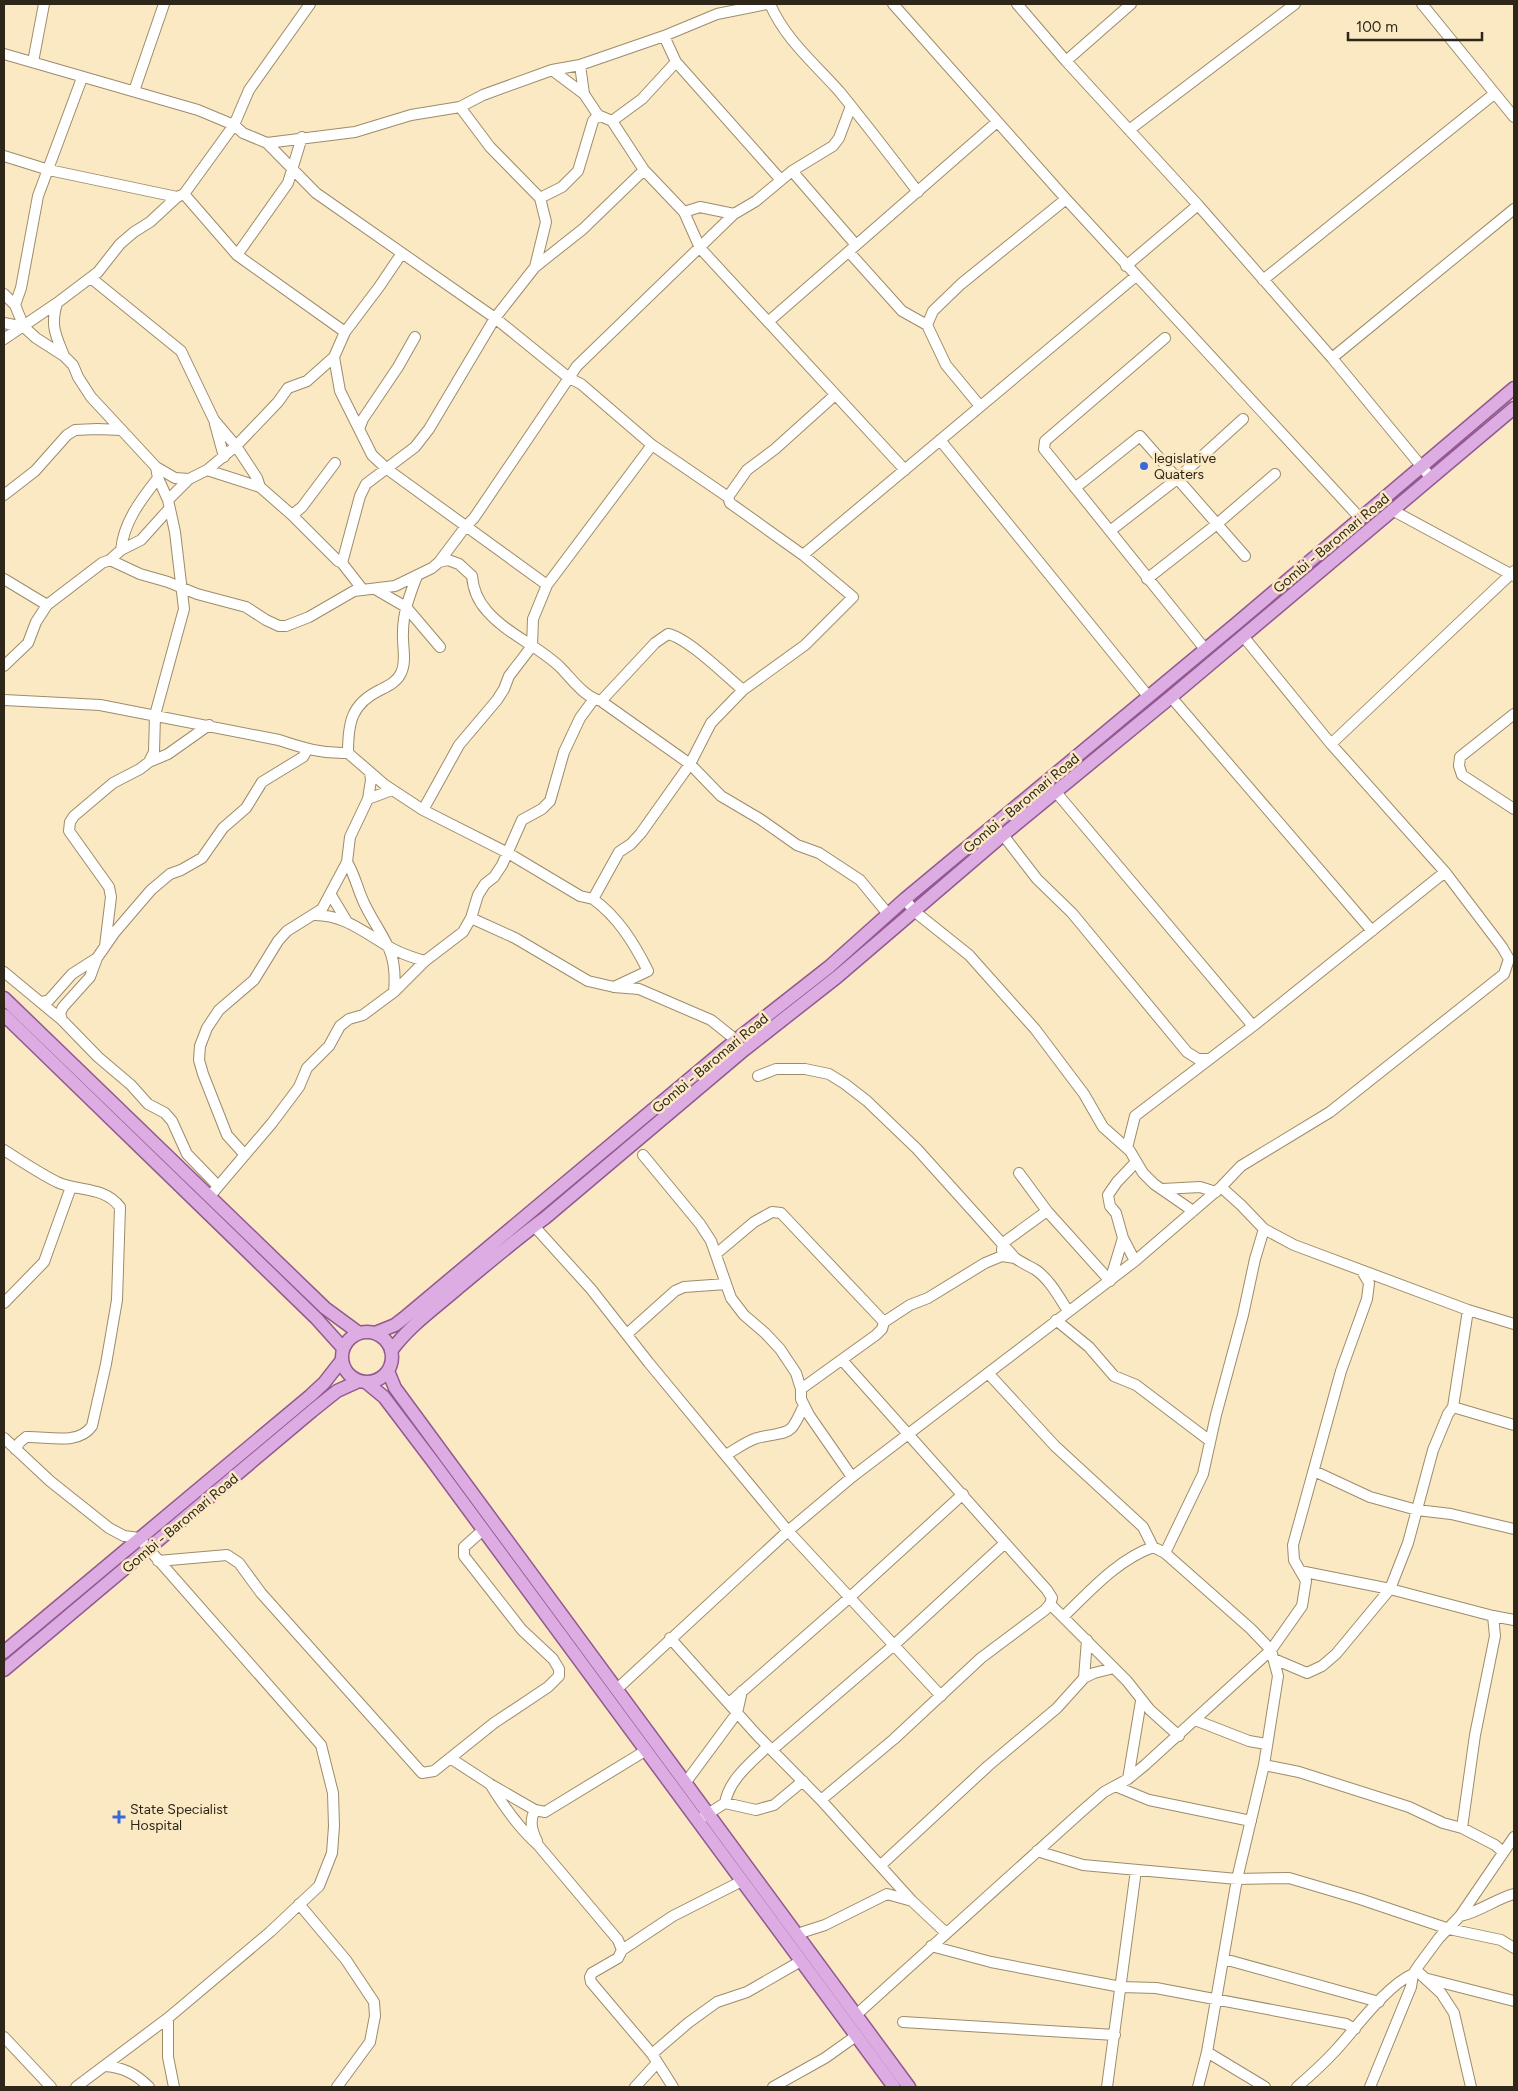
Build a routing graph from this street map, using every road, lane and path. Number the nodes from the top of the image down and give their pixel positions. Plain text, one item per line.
1 (44, 4) edge
2 (164, 4) edge
3 (310, 4) edge
4 (768, 4) edge
5 (893, 4) edge
6 (1017, 4) edge
7 (1131, 4) edge
8 (1295, 4) edge
9 (1422, 4) edge
10 (664, 36) junction
11 (4, 54) edge
12 (1066, 61) junction
13 (33, 62) junction
14 (676, 62) junction
15 (580, 65) junction
16 (552, 70) junction
17 (82, 78) junction
18 (134, 91) junction
19 (584, 94) junction
20 (1494, 94) junction
21 (851, 106) junction
22 (460, 107) junction
23 (598, 115) junction
24 (1514, 117) edge
25 (612, 121) junction
26 (997, 122) junction
27 (234, 125) junction
28 (1129, 130) junction
29 (302, 138) junction
30 (268, 143) junction
31 (4, 156) edge
32 (292, 168) junction
33 (48, 170) junction
34 (644, 170) junction
35 (792, 171) junction
36 (780, 180) junction
37 (918, 192) junction
38 (180, 196) junction
39 (540, 198) junction
40 (1066, 200) junction
41 (1198, 205) junction
42 (1514, 209) edge
43 (684, 212) junction
44 (734, 214) junction
45 (700, 248) junction
46 (852, 249) junction
47 (402, 254) junction
48 (237, 256) junction
49 (1126, 266) junction
50 (535, 267) junction
51 (1136, 276) junction
52 (91, 278) junction
53 (1263, 280) junction
54 (4, 294) edge
55 (57, 303) junction
56 (15, 306) junction
57 (495, 318) junction
58 (768, 322) junction
59 (4, 323) edge
60 (927, 325) junction
61 (24, 327) junction
62 (345, 332) junction
63 (415, 338) dead end
64 (1165, 338) dead end
65 (4, 339) edge
66 (64, 356) junction
67 (334, 357) junction
68 (1332, 358) junction
69 (569, 378) junction
70 (1514, 388) edge
71 (835, 395) junction
72 (980, 406) junction
73 (1514, 408) edge
74 (1243, 419) dead end
75 (214, 420) junction
76 (359, 429) junction
77 (122, 430) junction
78 (940, 440) junction
79 (652, 445) junction
80 (236, 446) junction
81 (224, 457) junction
82 (335, 463) dead end
83 (1421, 466) junction
84 (156, 467) junction
85 (387, 469) junction
86 (207, 470) junction
87 (905, 470) junction
88 (1275, 474) dead end
89 (158, 478) junction
90 (1431, 478) junction
91 (189, 479) junction
92 (1177, 479) junction
93 (260, 487) junction
94 (1076, 488) junction
95 (4, 495) edge
96 (728, 497) junction
97 (168, 505) junction
98 (1392, 510) junction
99 (292, 515) junction
100 (1360, 518) junction
101 (1216, 524) junction
102 (466, 526) junction
103 (1110, 531) junction
104 (121, 550) junction
105 (804, 554) junction
106 (1245, 556) dead end
107 (110, 560) junction
108 (439, 562) junction
109 (342, 563) junction
110 (1513, 574) edge
111 (417, 576) junction
112 (4, 579) edge
113 (1147, 579) junction
114 (1288, 580) junction
115 (547, 585) junction
116 (180, 587) junction
117 (375, 589) junction
118 (363, 590) junction
119 (1296, 592) junction
120 (47, 605) junction
121 (406, 607) junction
122 (1243, 636) junction
123 (532, 646) junction
124 (440, 647) dead end
125 (1205, 650) junction
126 (4, 666) edge
127 (743, 690) junction
128 (1148, 696) junction
129 (1171, 697) junction
130 (4, 700) edge
131 (598, 700) junction
132 (1514, 714) edge
133 (155, 716) junction
134 (209, 725) junction
135 (1331, 744) junction
136 (307, 750) junction
137 (348, 753) junction
138 (149, 762) junction
139 (690, 764) junction
140 (370, 772) junction
141 (392, 790) junction
142 (1055, 791) junction
143 (368, 799) junction
144 (1514, 809) edge
145 (423, 810) junction
146 (1003, 835) junction
147 (508, 853) junction
148 (347, 862) junction
149 (1445, 872) junction
150 (331, 895) junction
151 (593, 899) junction
152 (905, 899) junction
153 (914, 911) junction
154 (888, 914) junction
155 (313, 915) junction
156 (471, 918) junction
157 (346, 920) junction
158 (1372, 931) junction
159 (389, 946) junction
160 (105, 947) junction
161 (1512, 956) edge
162 (97, 958) junction
163 (425, 961) junction
164 (4, 972) edge
165 (614, 987) junction
166 (394, 992) junction
167 (4, 998) edge
168 (42, 1002) junction
169 (4, 1015) edge
170 (62, 1020) junction
171 (1253, 1026) junction
172 (736, 1040) junction
173 (1210, 1059) junction
174 (758, 1076) dead end
175 (1127, 1148) junction
176 (4, 1150) edge
177 (642, 1154) dead end
178 (245, 1155) junction
179 (1136, 1162) junction
180 (1019, 1173) dead end
181 (218, 1186) junction
182 (71, 1187) junction
183 (1163, 1189) junction
184 (1218, 1189) junction
185 (210, 1196) junction
186 (1047, 1211) junction
187 (1193, 1211) junction
188 (529, 1221) junction
189 (1264, 1229) junction
190 (1123, 1238) junction
191 (1003, 1243) junction
192 (716, 1254) junction
193 (1002, 1256) junction
194 (1015, 1258) junction
195 (1135, 1261) junction
196 (1362, 1270) junction
197 (1110, 1281) junction
198 (726, 1284) junction
199 (4, 1303) edge
200 (1468, 1310) junction
201 (1068, 1311) junction
202 (1056, 1320) junction
203 (884, 1322) junction
204 (1514, 1324) edge
205 (359, 1333) junction
206 (375, 1333) junction
207 (627, 1334) junction
208 (391, 1351) junction
209 (342, 1354) junction
210 (842, 1360) junction
211 (388, 1371) junction
212 (988, 1373) junction
213 (363, 1382) junction
214 (801, 1389) junction
215 (804, 1405) junction
216 (1453, 1407) junction
217 (1514, 1425) edge
218 (907, 1434) junction
219 (4, 1438) edge
220 (1210, 1441) junction
221 (15, 1449) junction
222 (726, 1454) junction
223 (1314, 1471) junction
224 (852, 1477) junction
225 (963, 1494) junction
226 (1417, 1510) junction
227 (1514, 1529) edge
228 (483, 1530) junction
229 (788, 1531) junction
230 (139, 1538) junction
231 (1005, 1543) junction
232 (1153, 1547) junction
233 (148, 1550) junction
234 (1165, 1552) junction
235 (158, 1561) junction
236 (1300, 1571) junction
237 (1390, 1589) junction
238 (849, 1598) junction
239 (1050, 1604) junction
240 (1492, 1616) junction
241 (1063, 1617) junction
242 (1514, 1620) edge
243 (670, 1638) junction
244 (1086, 1640) junction
245 (894, 1645) junction
246 (4, 1652) edge
247 (1273, 1654) junction
248 (1114, 1668) junction
249 (4, 1670) edge
250 (1084, 1678) junction
251 (617, 1689) junction
252 (742, 1691) junction
253 (941, 1696) junction
254 (1141, 1701) junction
255 (729, 1703) junction
256 (737, 1713) junction
257 (1195, 1720) junction
258 (1179, 1736) junction
259 (1266, 1744) junction
260 (770, 1748) junction
261 (645, 1751) junction
262 (450, 1758) junction
263 (1264, 1765) junction
264 (1128, 1779) junction
265 (802, 1781) junction
266 (686, 1782) junction
267 (490, 1784) junction
268 (1115, 1786) junction
269 (821, 1800) junction
270 (725, 1803) junction
271 (535, 1810) junction
272 (709, 1814) junction
273 (698, 1821) junction
274 (1250, 1821) junction
275 (1462, 1828) junction
276 (1514, 1837) edge
277 (538, 1845) junction
278 (1037, 1851) junction
279 (1503, 1852) junction
280 (881, 1865) junction
281 (1136, 1870) junction
282 (892, 1877) junction
283 (1237, 1879) junction
284 (742, 1881) junction
285 (887, 1894) junction
286 (1514, 1894) edge
287 (912, 1901) junction
288 (299, 1904) junction
289 (1460, 1916) junction
290 (1448, 1929) junction
291 (945, 1932) junction
292 (797, 1934) junction
293 (931, 1946) junction
294 (1514, 1948) edge
295 (622, 1950) junction
296 (1224, 1959) junction
297 (801, 1962) junction
298 (1414, 1972) junction
299 (1427, 1979) junction
300 (1120, 1987) junction
301 (1215, 1998) junction
302 (1514, 2001) edge
303 (1379, 2002) junction
304 (856, 2015) junction
305 (168, 2018) junction
306 (903, 2022) dead end
307 (1355, 2029) junction
308 (1115, 2035) junction
309 (856, 2036) junction
310 (4, 2037) edge
311 (1207, 2052) junction
312 (655, 2059) junction
313 (104, 2066) junction
314 (1107, 2086) edge
315 (52, 2087) edge
316 (76, 2087) edge
317 (149, 2087) edge
318 (174, 2087) edge
319 (337, 2087) edge
320 (635, 2087) edge
321 (673, 2087) edge
322 (773, 2087) edge
323 (894, 2087) edge
324 (909, 2087) edge
325 (1119, 2087) edge
326 (1198, 2087) edge
327 (1265, 2087) edge
328 (1297, 2087) edge
329 (1370, 2087) edge
330 (1471, 2087) edge

1 - 13 street
2 - 18 street
3 - 27 street
4 - 10 street
4 - 21 street
5 - 26 street
6 - 12 street
7 - 12 street
8 - 28 street
9 - 20 street
10 - 14 street
10 - 15 street
11 - 13 street
12 - 28 street
13 - 17 street
14 - 25 street
14 - 36 street
15 - 16 street
15 - 19 street
16 - 19 street
16 - 22 street
17 - 18 street
17 - 33 street
18 - 27 street
19 - 23 street
20 - 24 street
20 - 53 street
21 - 35 street
21 - 37 street
22 - 29 street
22 - 39 street
23 - 25 street
23 - 39 street
25 - 34 street
26 - 37 street
26 - 40 street
27 - 30 street
27 - 38 street
28 - 41 street
29 - 30 street
29 - 32 street
30 - 32 street
31 - 33 street
32 - 47 street
32 - 48 street
33 - 38 street
33 - 56 street
34 - 43 street
34 - 50 street
35 - 36 street
35 - 46 street
36 - 44 street
37 - 46 street
38 - 48 street
38 - 52 street
39 - 50 street
40 - 49 street
40 - 60 street
41 - 49 street
41 - 53 street
42 - 68 street
43 - 44 street
43 - 45 street
44 - 45 street
45 - 58 street
45 - 69 street
46 - 58 street
46 - 60 street
47 - 57 street
47 - 62 street
48 - 62 street
49 - 51 street
50 - 57 street
51 - 72 street
51 - 100 street
52 - 55 street
52 - 75 street
53 - 68 street
54 - 56 street
55 - 61 street
55 - 66 street
56 - 61 street
57 - 69 street
57 - 85 street
58 - 71 street
59 - 61 street
60 - 72 street
61 - 65 street
61 - 66 street
62 - 67 street
63 - 76 street
64 - 94 street
66 - 77 street
67 - 76 street
67 - 80 street
68 - 83 street
69 - 79 street
69 - 102 street
70 - 83 main road, Gombi - Baromari Road
71 - 87 street
71 - 96 street
72 - 78 street
73 - 90 main road, Gombi - Baromari Road
74 - 92 street
75 - 80 street
75 - 81 street
76 - 85 street
77 - 84 street
77 - 95 street
78 - 87 street
78 - 128 street
79 - 96 street
79 - 115 street
80 - 81 street
80 - 93 street
81 - 86 street
82 - 99 street
83 - 90 street
83 - 100 main road, Gombi - Baromari Road
84 - 89 street
84 - 91 street
85 - 102 street
85 - 109 street
86 - 91 street
86 - 93 street
87 - 105 street
88 - 101 street
89 - 97 street
89 - 104 street
90 - 98 main road, Gombi - Baromari Road
91 - 97 street
92 - 94 street
92 - 101 street
92 - 103 street
93 - 99 street
94 - 103 street
96 - 105 street
97 - 104 street
97 - 116 street
98 - 110 street
98 - 119 main road, Gombi - Baromari Road
99 - 109 street
100 - 114 main road, Gombi - Baromari Road
101 - 106 street
101 - 113 street
102 - 108 street
102 - 115 street
103 - 113 street
104 - 107 street
105 - 127 street
107 - 116 street
107 - 120 street
108 - 111 street
108 - 123 street
109 - 118 street
110 - 135 street
111 - 117 street
111 - 121 street
112 - 120 street
113 - 125 street
114 - 119 main road
114 - 125 main road, Gombi - Baromari Road
115 - 123 street
116 - 118 street
116 - 133 street
117 - 118 street
117 - 121 street
119 - 122 main road, Gombi - Baromari Road
120 - 126 street
121 - 124 street
121 - 137 street
122 - 129 main road, Gombi - Baromari Road
122 - 135 street
123 - 131 street
123 - 145 street
125 - 128 main road, Gombi - Baromari Road
127 - 131 street
127 - 139 street
128 - 152 main road, Gombi - Baromari Road
129 - 142 main road, Gombi - Baromari Road
129 - 158 street
130 - 133 street
131 - 139 street
131 - 147 street
132 - 144 street
133 - 134 street
133 - 138 street
134 - 136 street
134 - 138 street
135 - 149 street
136 - 137 street
136 - 160 street
137 - 140 street
138 - 160 street
139 - 151 street
139 - 154 street
140 - 141 street
140 - 143 street
141 - 143 street
141 - 145 street
142 - 146 main road, Gombi - Baromari Road
142 - 171 street
143 - 148 street
145 - 147 street
146 - 153 main road, Gombi - Baromari Road
146 - 173 street
147 - 151 street
147 - 156 street
148 - 150 street
148 - 159 street
149 - 158 street
149 - 161 street
150 - 155 street
150 - 157 street
151 - 165 street
152 - 153 street
152 - 154 main road, Gombi - Baromari Road
153 - 175 street
153 - 188 main road, Gombi - Baromari Road
154 - 172 main road, Gombi - Baromari Road
155 - 157 street
155 - 178 street
156 - 163 street
156 - 165 street
157 - 159 street
158 - 171 street
159 - 163 street
159 - 166 street
160 - 162 street
161 - 184 street
162 - 168 street
162 - 170 street
163 - 166 street
164 - 168 street
165 - 172 street
166 - 178 street
167 - 185 main road
168 - 170 street
169 - 209 main road
170 - 181 street
171 - 173 street
172 - 188 main road, Gombi - Baromari Road
173 - 175 street
174 - 191 street
175 - 179 street
176 - 182 street
177 - 192 street
178 - 181 street
179 - 183 street
179 - 190 street
180 - 186 street
181 - 185 street
182 - 199 street
182 - 221 street
183 - 184 street
183 - 187 street
184 - 187 street
184 - 189 street
185 - 205 main road
186 - 191 street
186 - 197 street
187 - 195 street
188 - 206 main road
188 - 207 street
188 - 208 main road
189 - 196 street
189 - 220 street
190 - 195 street
190 - 197 street
191 - 193 street
191 - 194 street
192 - 198 street
192 - 203 street
193 - 194 street
193 - 203 street
194 - 201 street
195 - 197 street
196 - 200 street
196 - 223 street
197 - 201 street
198 - 207 street
198 - 214 street
200 - 204 street
200 - 216 street
201 - 202 street
202 - 212 street
202 - 220 street
203 - 210 street
205 - 206 main road
205 - 209 main road
206 - 208 main road
207 - 222 street
208 - 211 main road
209 - 213 main road
209 - 230 main road, Gombi - Baromari Road
210 - 214 street
210 - 218 street
211 - 213 main road
211 - 251 main road
212 - 218 street
212 - 232 street
213 - 228 main road
213 - 233 main road, Gombi - Baromari Road
214 - 215 street
215 - 222 street
215 - 224 street
216 - 217 street
216 - 226 street
218 - 224 street
218 - 225 street
219 - 221 street
220 - 234 street
221 - 230 street
222 - 229 street
223 - 226 street
223 - 236 street
224 - 229 street
225 - 231 street
225 - 238 street
226 - 227 street
226 - 237 street
228 - 261 main road
228 - 262 street
229 - 238 street
229 - 243 street
230 - 233 street
230 - 246 main road, Gombi - Baromari Road
231 - 239 street
231 - 245 street
232 - 234 street
232 - 241 street
233 - 235 street
233 - 249 main road, Gombi - Baromari Road
234 - 247 street
235 - 262 street
235 - 288 street
236 - 237 street
236 - 247 street
237 - 240 street
237 - 247 street
238 - 245 street
238 - 252 street
239 - 241 street
239 - 253 street
240 - 242 street
240 - 275 street
241 - 244 street
243 - 251 street
243 - 255 street
244 - 248 street
244 - 250 street
245 - 253 street
245 - 260 street
247 - 257 street
247 - 259 street
248 - 250 street
248 - 254 street
250 - 280 street
251 - 266 main road
252 - 255 street
252 - 256 street
253 - 269 street
254 - 258 street
254 - 264 street
255 - 256 street
256 - 260 street
256 - 266 street
257 - 258 street
257 - 259 street
258 - 264 street
259 - 263 street
260 - 265 street
260 - 270 street
261 - 271 street
261 - 273 main road
262 - 267 street
263 - 274 street
263 - 275 street
264 - 268 street
265 - 269 street
265 - 270 street
266 - 272 main road
267 - 271 street
267 - 277 street
268 - 274 street
268 - 278 street
269 - 280 street
270 - 272 street
271 - 277 street
272 - 273 street
272 - 292 main road
273 - 284 main road
274 - 283 street
275 - 279 street
276 - 279 street
277 - 295 street
278 - 281 street
278 - 291 street
279 - 289 street
280 - 282 street
281 - 283 street
281 - 300 street
282 - 285 street
282 - 287 street
283 - 290 street
283 - 296 street
284 - 295 street
284 - 297 main road
285 - 287 street
285 - 292 street
286 - 289 street
287 - 291 street
288 - 305 street
288 - 319 street
289 - 290 street
290 - 294 street
290 - 298 street
291 - 293 street
292 - 304 main road
293 - 300 street
293 - 304 street
295 - 312 street
296 - 301 street
296 - 303 street
297 - 309 main road
297 - 312 street
298 - 299 street
298 - 303 street
298 - 329 street
299 - 302 street
299 - 330 street
300 - 301 street
300 - 308 street
301 - 307 street
301 - 311 street
303 - 307 street
304 - 324 main road
305 - 313 street
305 - 318 street
306 - 308 street
307 - 328 street
308 - 314 street
309 - 322 street
309 - 323 main road
310 - 315 street
311 - 326 street
311 - 327 street
312 - 320 street
312 - 321 street
313 - 316 street
313 - 317 street
314 - 325 street

